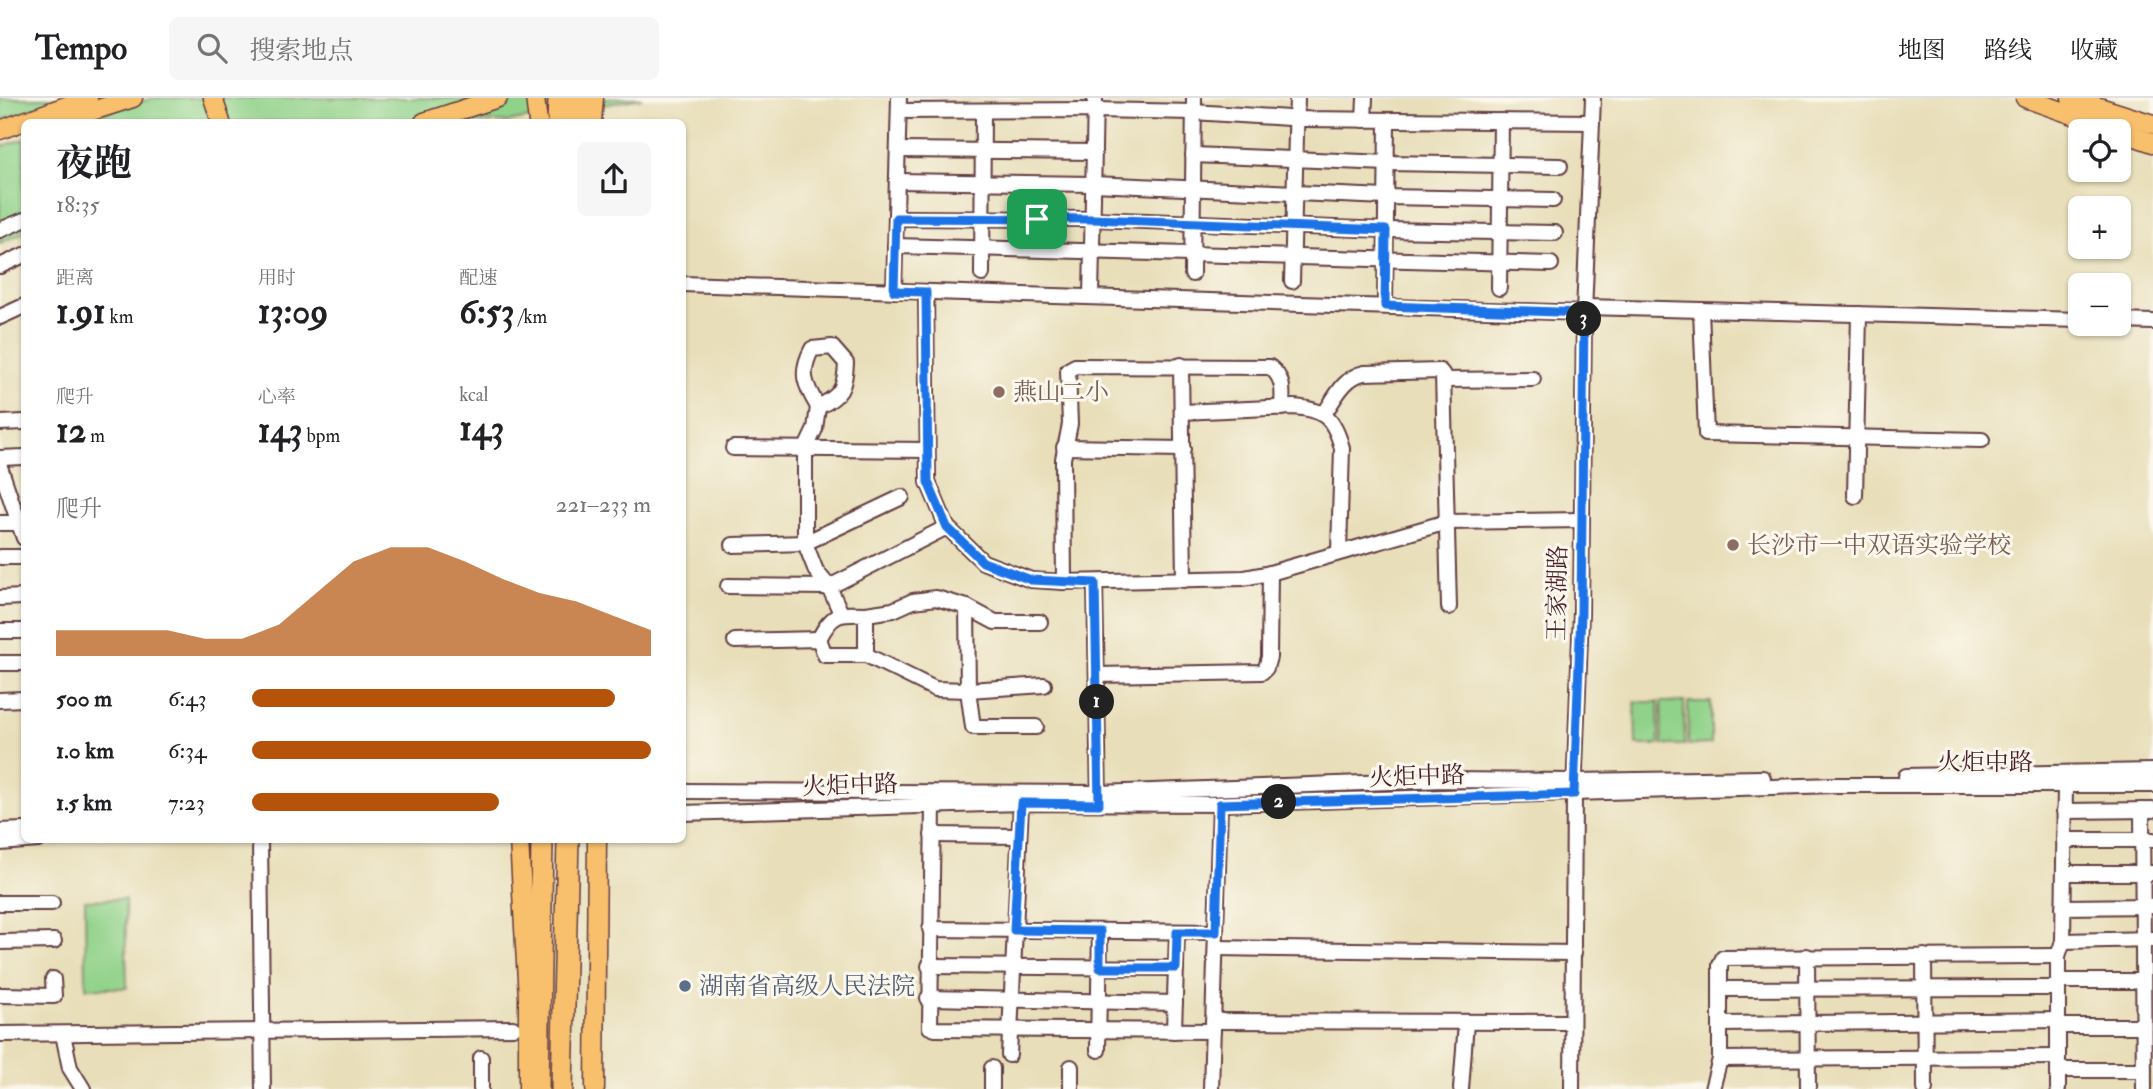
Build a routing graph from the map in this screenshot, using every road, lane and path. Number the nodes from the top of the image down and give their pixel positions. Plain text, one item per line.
1 (88, 98) edge
2 (133, 98) edge
3 (498, 98) edge
4 (535, 98) edge
5 (559, 98) edge
6 (575, 98) edge
7 (594, 98) edge
8 (1297, 98) edge
9 (1365, 98) edge
10 (1593, 98) edge
11 (2025, 98) edge
12 (2071, 98) edge
13 (899, 104) edge
14 (1095, 104) edge
15 (1194, 105) edge
16 (983, 111) junction
17 (30, 119) edge
18 (67, 119) edge
19 (433, 119) edge
20 (538, 119) edge
21 (558, 119) edge
22 (574, 119) edge
23 (592, 119) edge
24 (1296, 119) junction
25 (1364, 120) junction
26 (1387, 120) junction
27 (1501, 121) junction
28 (21, 122) edge
29 (1592, 122) junction
30 (2153, 124) edge
31 (0, 130) edge
32 (21, 134) edge
33 (0, 141) edge
34 (2153, 143) edge
35 (898, 150) junction
36 (983, 151) junction
37 (1094, 152) junction
38 (1193, 155) junction
39 (1295, 160) junction
40 (1387, 163) junction
41 (1501, 165) junction
42 (1560, 166) dead end
43 (897, 181) junction
44 (981, 182) junction
45 (1093, 184) junction
46 (1192, 188) junction
47 (1294, 193) junction
48 (1386, 197) junction
49 (1501, 199) junction
50 (1553, 200) dead end
51 (896, 218) junction
52 (981, 219) junction
53 (1093, 219) junction
54 (21, 221) edge
55 (1192, 223) junction
56 (1293, 227) junction
57 (0, 230) edge
58 (1386, 230) junction
59 (1500, 232) junction
60 (1555, 233) dead end
61 (895, 246) junction
62 (982, 249) junction
63 (1092, 251) junction
64 (1191, 255) junction
65 (21, 256) edge
66 (1293, 258) junction
67 (1385, 261) junction
68 (1499, 263) junction
69 (1551, 264) dead end
70 (0, 266) edge
71 (982, 274) dead end
72 (1192, 274) dead end
73 (1292, 281) dead end
74 (686, 284) edge
75 (1499, 288) dead end
76 (894, 291) junction
77 (926, 292) junction
78 (1091, 297) junction
79 (1385, 306) junction
80 (21, 307) edge
81 (1585, 310) junction
82 (1701, 310) junction
83 (1859, 314) junction
84 (0, 317) edge
85 (2068, 320) edge
86 (2131, 321) edge
87 (2153, 322) edge
88 (1181, 365) junction
89 (1534, 379) dead end
90 (1444, 380) junction
91 (818, 407) dead end
92 (1282, 408) junction
93 (1182, 412) junction
94 (1324, 414) junction
95 (21, 422) edge
96 (0, 423) edge
97 (1856, 437) junction
98 (1982, 440) dead end
99 (1064, 447) junction
100 (733, 448) dead end
101 (1183, 449) junction
102 (804, 450) junction
103 (927, 450) junction
104 (21, 457) edge
105 (0, 458) edge
106 (0, 467) edge
107 (4, 491) edge
108 (902, 496) dead end
109 (1855, 496) dead end
110 (1581, 520) junction
111 (21, 521) edge
112 (1447, 522) junction
113 (0, 523) edge
114 (21, 523) edge
115 (947, 527) junction
116 (805, 543) junction
117 (733, 545) dead end
118 (1339, 552) junction
119 (0, 557) edge
120 (21, 557) edge
121 (1270, 573) junction
122 (1184, 580) junction
123 (1064, 582) junction
124 (1095, 583) junction
125 (729, 586) dead end
126 (830, 587) junction
127 (21, 597) edge
128 (0, 598) edge
129 (967, 607) junction
130 (1449, 607) dead end
131 (841, 614) junction
132 (866, 614) junction
133 (1040, 622) dead end
134 (0, 631) edge
135 (21, 631) edge
136 (820, 639) junction
137 (735, 641) dead end
138 (866, 655) junction
139 (0, 663) edge
140 (21, 663) edge
141 (1097, 675) junction
142 (1044, 685) dead end
143 (968, 690) junction
144 (21, 699) edge
145 (0, 700) edge
146 (1036, 727) dead end
147 (2153, 771) edge
148 (2064, 785) junction
149 (2153, 785) edge
150 (1574, 788) junction
151 (686, 791) edge
152 (1099, 799) junction
153 (1021, 803) junction
154 (1220, 804) junction
155 (933, 805) junction
156 (2147, 810) edge
157 (2064, 811) junction
158 (686, 813) edge
159 (21, 830) edge
160 (0, 831) edge
161 (932, 835) junction
162 (1018, 836) junction
163 (2147, 840) edge
164 (21, 841) edge
165 (2064, 841) junction
166 (0, 843) edge
167 (260, 843) edge
168 (519, 843) edge
169 (542, 843) edge
170 (550, 843) edge
171 (568, 843) edge
172 (580, 843) edge
173 (597, 843) edge
174 (2064, 873) junction
175 (2147, 873) edge
176 (0, 903) edge
177 (52, 903) dead end
178 (2148, 906) edge
179 (2063, 907) junction
180 (930, 929) junction
181 (1014, 930) junction
182 (1100, 931) junction
183 (1177, 932) junction
184 (1216, 932) junction
185 (2148, 939) edge
186 (54, 941) dead end
187 (2063, 941) junction
188 (0, 942) edge
189 (1216, 948) junction
190 (1574, 953) junction
191 (2058, 956) junction
192 (1807, 957) junction
193 (1924, 957) junction
194 (929, 965) junction
195 (1013, 966) junction
196 (1100, 968) junction
197 (1176, 968) junction
198 (2146, 976) edge
199 (53, 979) dead end
200 (2058, 985) junction
201 (1808, 988) junction
202 (1720, 989) junction
203 (1924, 989) junction
204 (0, 995) edge
205 (929, 998) junction
206 (1011, 1000) junction
207 (1099, 1001) junction
208 (1175, 1003) junction
209 (2148, 1007) edge
210 (1466, 1021) junction
211 (1565, 1022) dead end
212 (1808, 1023) junction
213 (1924, 1023) junction
214 (2058, 1023) junction
215 (1720, 1024) junction
216 (1213, 1026) junction
217 (2143, 1026) junction
218 (513, 1028) dead end
219 (1010, 1030) junction
220 (1099, 1030) junction
221 (1174, 1031) junction
222 (263, 1032) junction
223 (0, 1034) edge
224 (63, 1034) junction
225 (2148, 1041) edge
226 (1098, 1050) dead end
227 (1009, 1055) dead end
228 (481, 1058) dead end
229 (1925, 1058) junction
230 (1720, 1059) junction
231 (1808, 1060) junction
232 (2058, 1064) junction
233 (1071, 1067) dead end
234 (992, 1068) dead end
235 (2146, 1077) edge
236 (83, 1089) edge
237 (263, 1089) edge
238 (481, 1089) edge
239 (528, 1089) edge
240 (538, 1089) edge
241 (549, 1089) edge
242 (562, 1089) edge
243 (576, 1089) edge
244 (595, 1089) edge
245 (992, 1089) edge
246 (1071, 1089) edge
247 (1211, 1089) edge
248 (1461, 1089) edge
249 (1572, 1089) edge
250 (1712, 1089) edge
251 (1808, 1089) edge
252 (1925, 1089) edge
253 (2058, 1089) edge

1 - 17 main road
2 - 18 main road
3 - 19 main road
4 - 20 main road
5 - 21 highway
6 - 22 highway
7 - 23 main road
8 - 24 street
9 - 25 street
10 - 29 street, 王家湖路
11 - 34 main road
12 - 30 main road
13 - 16 street
13 - 35 street
14 - 15 street
14 - 16 street
14 - 37 street
15 - 24 street
15 - 38 street
16 - 36 street
24 - 25 street
24 - 39 street
25 - 26 street
26 - 27 street
26 - 40 street
27 - 29 street
27 - 41 street
28 - 31 main road
29 - 81 street, 王家湖路
32 - 33 main road
35 - 36 street
35 - 43 street
36 - 37 street
36 - 44 street
37 - 45 street
38 - 39 street
38 - 46 street
39 - 40 street
39 - 47 street
40 - 41 street
40 - 48 street
41 - 42 street
41 - 49 street
43 - 44 street
43 - 51 street
44 - 45 street
44 - 52 street
45 - 46 street
45 - 53 street
46 - 47 street
46 - 55 street
47 - 48 street
47 - 56 street
48 - 49 street
48 - 58 street
49 - 50 street
49 - 59 street
51 - 52 street
51 - 61 street
52 - 53 street
52 - 62 street
53 - 55 street
53 - 63 street
54 - 57 street
55 - 56 street
55 - 64 street
56 - 58 street
56 - 66 street
58 - 59 street
58 - 67 street
59 - 60 street
59 - 68 street
61 - 62 street
61 - 76 street
62 - 63 street
62 - 71 street
63 - 64 street
63 - 78 street
64 - 66 street
64 - 72 street
65 - 70 street
66 - 67 street
66 - 73 street
67 - 68 street
67 - 79 street
68 - 69 street
68 - 75 street
74 - 76 street
76 - 77 street
77 - 78 street
77 - 103 street
78 - 79 street
79 - 81 street
80 - 84 street
81 - 82 street
81 - 110 street, 王家湖路
82 - 83 street
82 - 97 street
83 - 85 street
83 - 97 street
86 - 87 street
88 - 92 street
88 - 93 street
88 - 99 street
89 - 90 street
90 - 94 street
90 - 112 street
91 - 102 street
92 - 93 street
92 - 94 street
93 - 101 street
94 - 118 street
95 - 96 street
97 - 98 street
97 - 109 street
99 - 101 street
99 - 123 street
100 - 102 street
101 - 122 street
102 - 103 street
102 - 116 street
103 - 115 street
104 - 105 street
106 - 107 street
107 - 111 street
108 - 116 street
110 - 112 street
110 - 150 street, 王家湖路
112 - 118 street
112 - 130 street
113 - 114 street
115 - 123 street
115 - 126 street
116 - 117 street
116 - 126 street
118 - 121 street
119 - 120 street
121 - 122 street
121 - 141 street
122 - 124 street
123 - 124 street
124 - 141 street
125 - 126 street
126 - 131 street
127 - 128 street
129 - 132 street
129 - 133 street
129 - 143 street
131 - 132 street
131 - 136 street
132 - 138 street
134 - 135 street
136 - 137 street
136 - 138 street
138 - 143 street
139 - 140 street
141 - 152 street
142 - 143 street
143 - 146 street
144 - 145 street
147 - 150 street
148 - 149 street, 火炬中路
148 - 150 street, 火炬中路
148 - 157 street
150 - 152 street
150 - 154 street, 火炬中路
150 - 190 street, 王家湖路
151 - 152 street
152 - 153 street, 火炬中路
152 - 154 street, 火炬中路
153 - 155 street, 火炬中路
153 - 162 street
154 - 184 street
155 - 158 street, 火炬中路
155 - 161 street
156 - 157 street
156 - 163 street
157 - 165 street
159 - 160 street
161 - 162 street
161 - 180 street
162 - 181 street
163 - 165 street
163 - 175 street
164 - 166 street
165 - 174 street
167 - 222 street
168 - 239 main road
169 - 240 highway
170 - 241 highway
171 - 242 highway
172 - 243 highway
173 - 244 main road
174 - 175 street
174 - 179 street
175 - 178 street
176 - 177 street
178 - 179 street
178 - 185 street
179 - 187 street
180 - 181 street
180 - 194 street
181 - 182 street
181 - 195 street
182 - 183 street
182 - 196 street
183 - 184 street
183 - 197 street
184 - 189 street
185 - 187 street
185 - 198 street
186 - 188 street
187 - 191 street
189 - 190 street
189 - 216 street
190 - 249 street, 王家湖路
191 - 193 street
191 - 200 street
192 - 193 street
192 - 201 street
192 - 202 street
193 - 203 street
194 - 195 street
194 - 205 street
195 - 196 street
195 - 206 street
196 - 197 street
196 - 207 street
197 - 208 street
198 - 200 street
198 - 209 street
199 - 204 street
200 - 203 street
200 - 214 street
201 - 202 street
201 - 203 street
201 - 212 street
202 - 215 street
203 - 213 street
205 - 206 street
205 - 219 street
206 - 207 street
206 - 219 street
207 - 208 street
207 - 220 street
208 - 221 street
209 - 217 street
210 - 211 street
210 - 216 street
210 - 248 street
212 - 213 street
212 - 215 street
212 - 231 street
213 - 214 street
213 - 229 street
214 - 217 street
214 - 232 street
215 - 230 street
216 - 221 street
216 - 247 street
217 - 225 street
218 - 222 street
219 - 220 street
219 - 227 street
220 - 221 street
220 - 226 street
222 - 224 street
222 - 237 street
223 - 224 street
224 - 236 street
225 - 235 street
228 - 238 street
229 - 231 street
229 - 232 street
229 - 252 street
230 - 231 street
230 - 250 street
231 - 251 street
232 - 235 street
232 - 253 street
233 - 246 street
234 - 245 street

